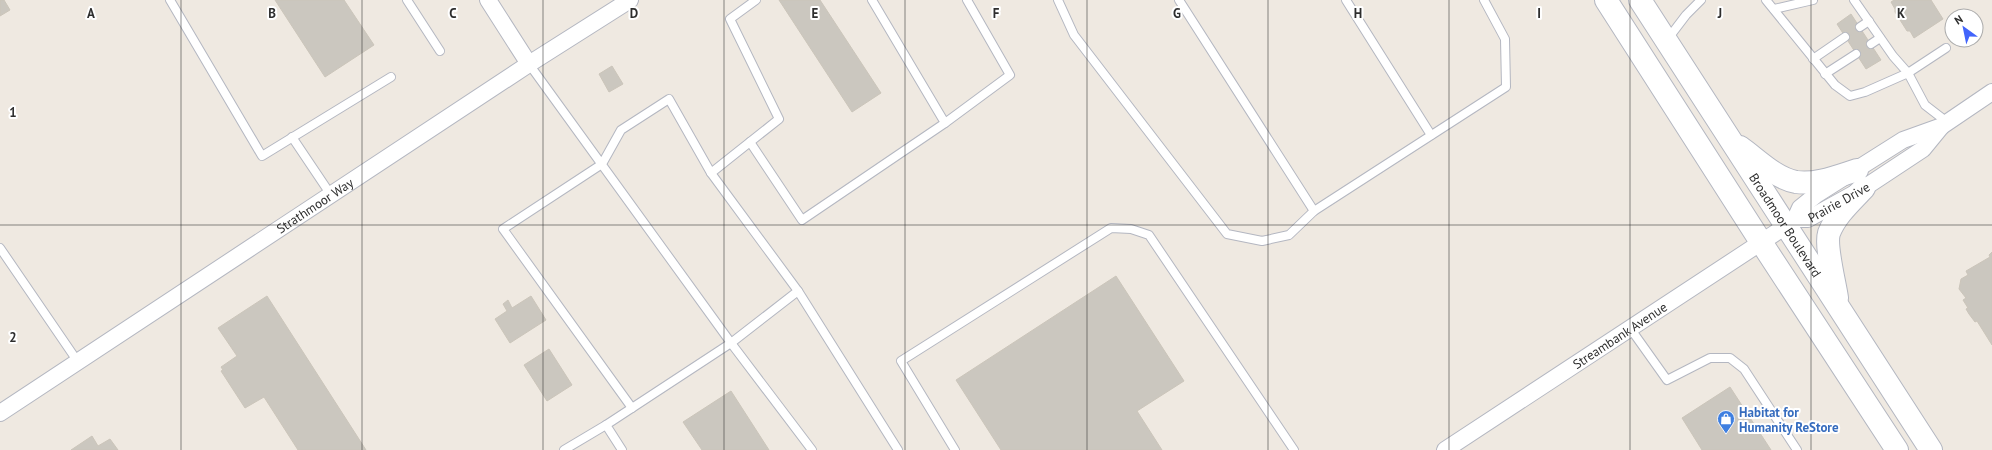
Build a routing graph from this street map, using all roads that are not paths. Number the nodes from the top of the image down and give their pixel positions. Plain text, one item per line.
1 (170, 0) edge
2 (407, 0) edge
3 (488, 0) edge
4 (630, 0) edge
5 (756, 0) edge
6 (872, 0) edge
7 (967, 0) edge
8 (1058, 0) edge
9 (1179, 0) edge
10 (1346, 0) edge
11 (1484, 0) edge
12 (1606, 0) edge
13 (1640, 0) edge
14 (1701, 0) edge
15 (1766, 0) edge
16 (1813, 0) edge
17 (1854, 0) edge
18 (1774, 9) junction
19 (1869, 21) junction
20 (1860, 27) dead end
21 (1845, 37) dead end
22 (1880, 38) junction
23 (1666, 41) junction
24 (1871, 44) dead end
25 (1946, 48) dead end
26 (440, 51) dead end
27 (1856, 54) dead end
28 (1813, 59) junction
29 (528, 64) junction
30 (1908, 73) junction
31 (1825, 74) junction
32 (391, 77) dead end
33 (1992, 92) edge
34 (945, 123) junction
35 (1944, 124) junction
36 (1431, 135) junction
37 (292, 137) junction
38 (1729, 139) junction
39 (750, 142) junction
40 (602, 164) junction
41 (711, 173) junction
42 (1860, 179) junction
43 (331, 195) junction
44 (1314, 211) junction
45 (1790, 222) junction
46 (1761, 242) junction
47 (0, 248) edge
48 (798, 291) junction
49 (1839, 307) junction
50 (1630, 328) junction
51 (731, 343) junction
52 (78, 362) junction
53 (632, 408) junction
54 (0, 413) edge
55 (606, 425) junction
56 (564, 450) edge
57 (622, 450) edge
58 (812, 450) edge
59 (898, 450) edge
60 (955, 450) edge
61 (1294, 450) edge
62 (1445, 450) edge
63 (1797, 450) edge
64 (1897, 450) edge
65 (1931, 450) edge

1 - 37 lane
2 - 26 lane
3 - 29 street
4 - 29 street, Strathmoor Way
5 - 39 lane
6 - 34 lane
7 - 34 lane
8 - 44 lane
9 - 44 lane
10 - 36 lane
11 - 36 lane
12 - 46 main road
13 - 23 main road, Broadmoor Boulevard
14 - 23 lane
15 - 18 lane
16 - 18 lane
17 - 19 lane
18 - 28 lane
19 - 20 lane
19 - 22 lane
21 - 28 lane
22 - 24 lane
22 - 30 lane
23 - 38 main road, Broadmoor Boulevard
25 - 30 lane
27 - 31 lane
28 - 31 lane
29 - 40 lane
29 - 43 street, Strathmoor Way
30 - 31 lane
30 - 35 lane
32 - 37 lane
33 - 35 street, Prairie Drive
34 - 39 lane
35 - 42 street, Prairie Drive
36 - 44 lane
37 - 43 lane
38 - 42 main road
38 - 45 main road, Broadmoor Boulevard
39 - 41 lane
40 - 41 lane
40 - 51 lane
40 - 53 lane
41 - 48 lane
42 - 45 street, Prairie Drive
42 - 49 main road
43 - 52 street, Strathmoor Way
45 - 46 street, Streambank Avenue
45 - 49 main road, Broadmoor Boulevard
46 - 50 street, Streambank Avenue
46 - 64 main road
47 - 52 lane
48 - 51 lane
48 - 59 lane
49 - 65 main road, Broadmoor Boulevard
50 - 62 street, Streambank Avenue
50 - 63 lane
51 - 53 lane
51 - 58 lane
52 - 54 street, Strathmoor Way
53 - 55 lane
55 - 56 lane
55 - 57 lane
60 - 61 lane

